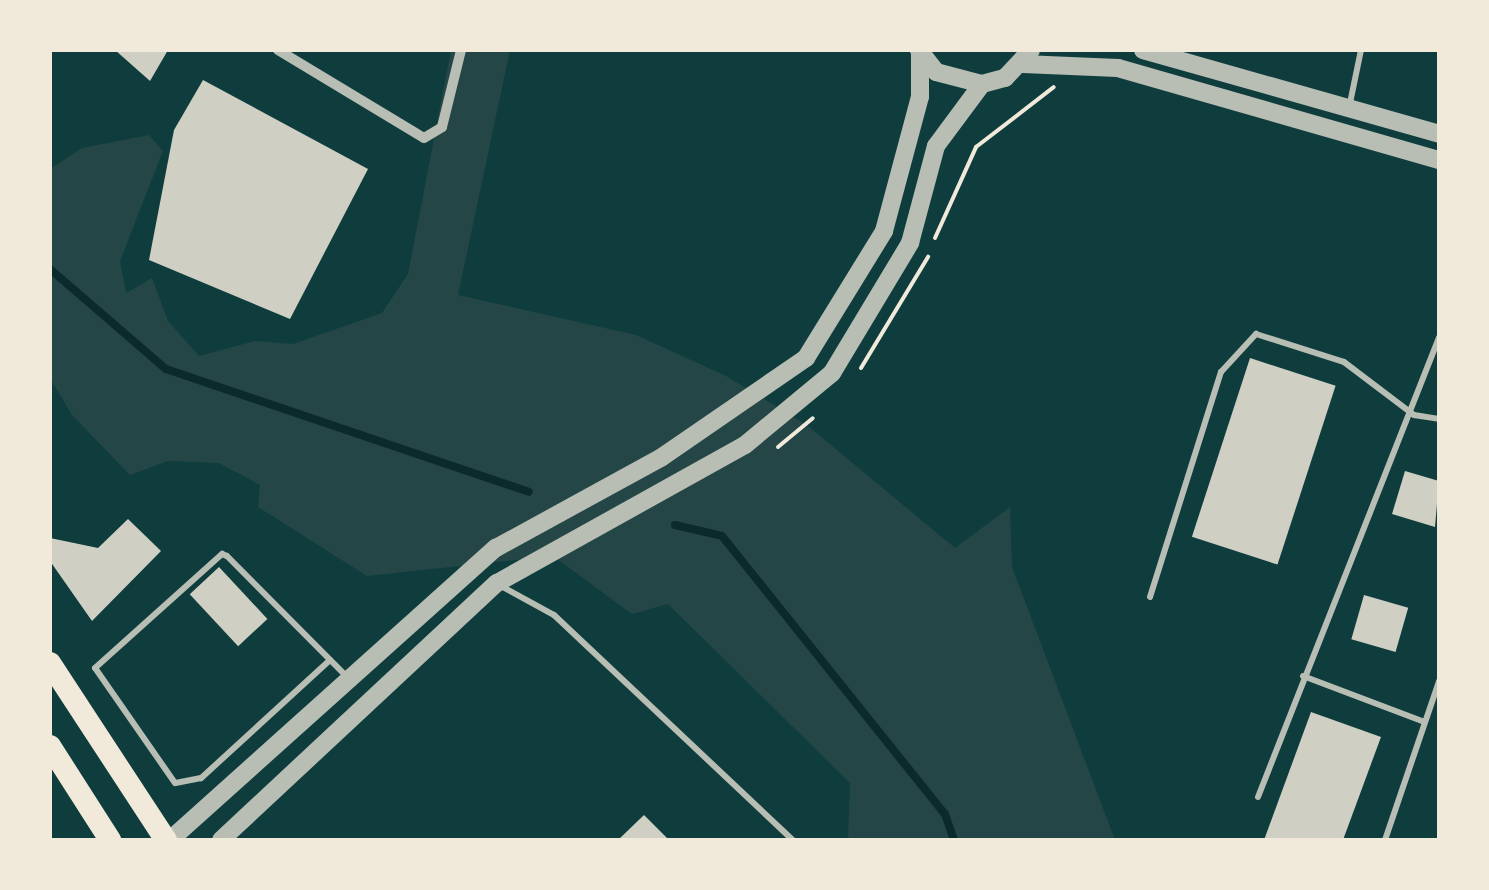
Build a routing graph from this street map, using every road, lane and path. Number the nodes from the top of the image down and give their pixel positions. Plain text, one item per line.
1 (278, 50) edge
2 (461, 50) edge
3 (1143, 50) edge
4 (1361, 50) edge
5 (920, 52) edge
6 (1027, 57) edge
7 (982, 84) junction
8 (1073, 84) dead end
9 (1349, 110) junction
10 (1439, 134) edge
11 (1439, 160) edge
12 (1439, 337) edge
13 (856, 373) dead end
14 (820, 411) dead end
15 (1414, 414) junction
16 (1439, 420) edge
17 (763, 456) dead end
18 (497, 584) junction
19 (1150, 596) dead end
20 (330, 660) junction
21 (50, 663) edge
22 (1303, 676) junction
23 (1439, 680) edge
24 (352, 681) junction
25 (1425, 722) junction
26 (50, 746) edge
27 (1258, 796) dead end
28 (110, 840) edge
29 (168, 840) edge
30 (221, 840) edge
31 (792, 840) edge
32 (1386, 840) edge

1 - 2 street
3 - 9 street
4 - 9 lane
5 - 7 street
5 - 24 street
6 - 7 street
6 - 11 street
7 - 18 street
8 - 13 path
9 - 10 street
12 - 15 lane
14 - 17 path
15 - 16 lane
15 - 19 lane
15 - 22 lane
18 - 30 street
18 - 31 lane
20 - 20 lane
20 - 24 lane
21 - 29 highway
22 - 25 lane
22 - 27 lane
23 - 25 lane
24 - 29 street
25 - 32 lane
26 - 28 highway

